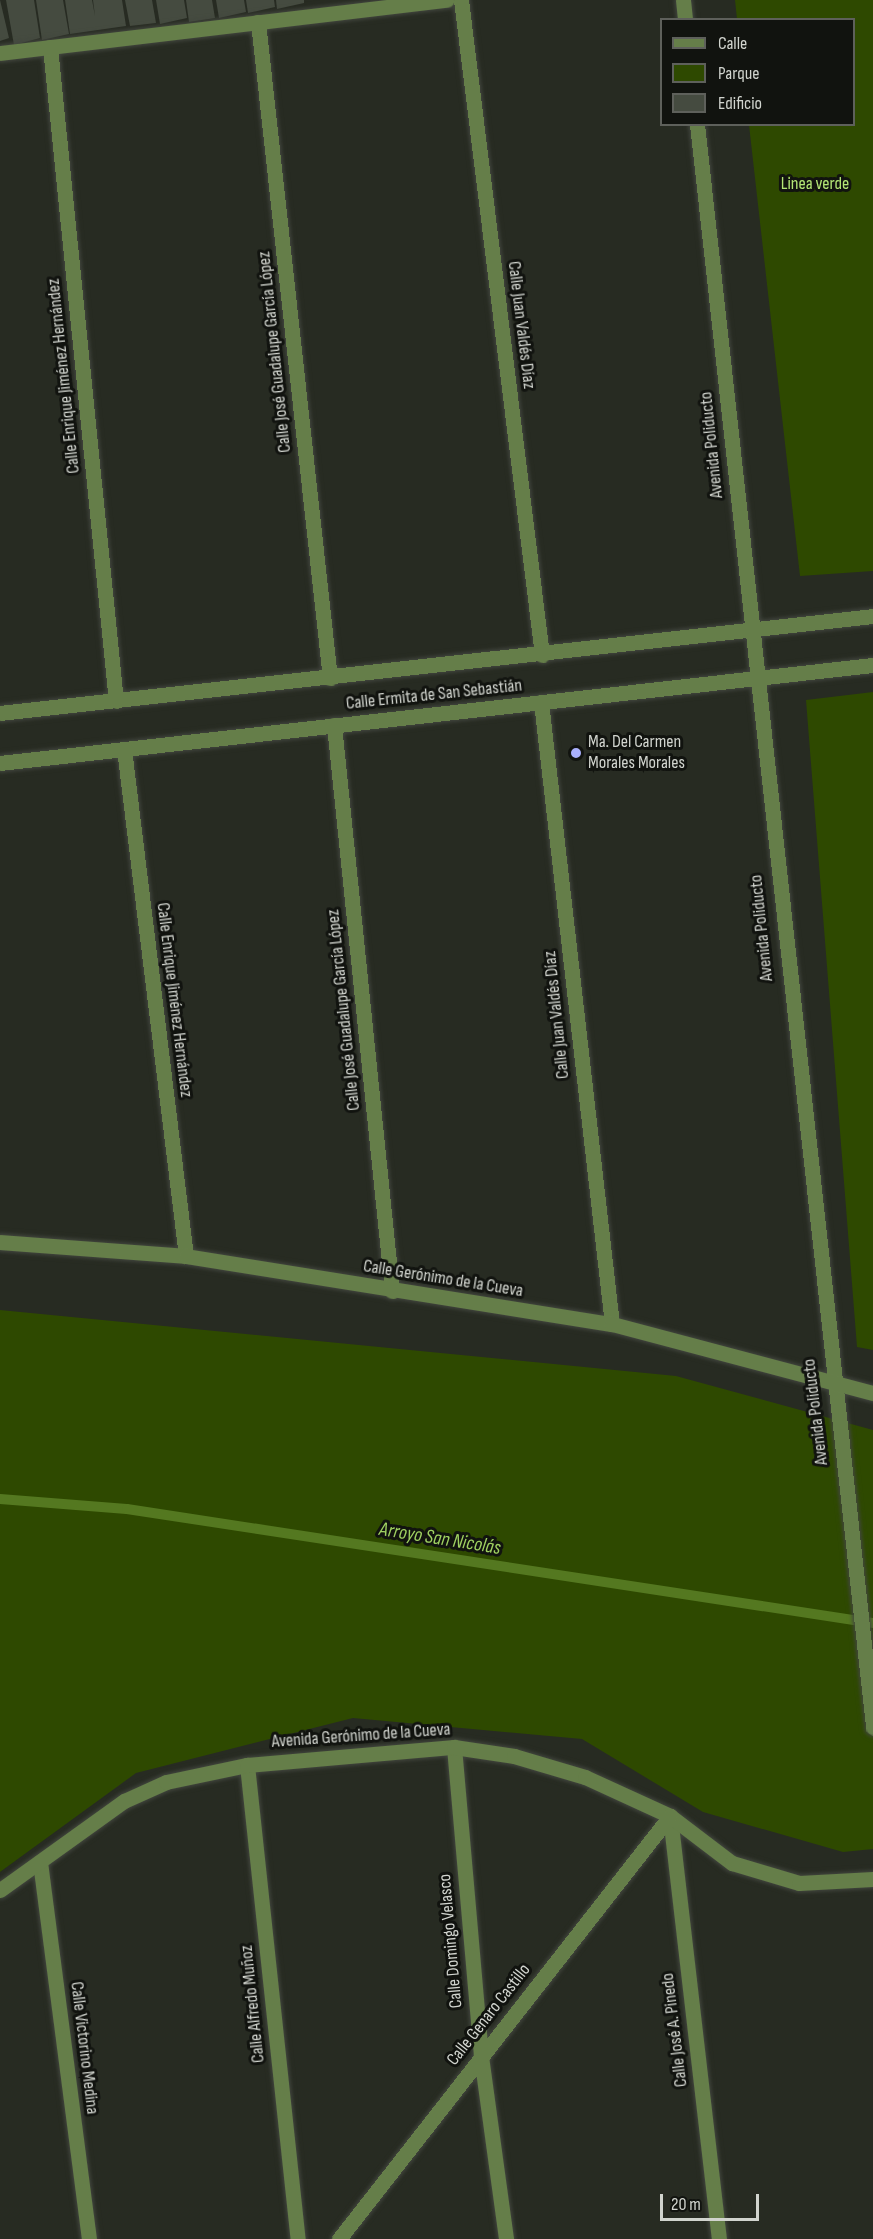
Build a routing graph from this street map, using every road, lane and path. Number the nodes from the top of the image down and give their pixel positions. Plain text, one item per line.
1 (447, 0) edge
2 (461, 0) edge
3 (683, 0) edge
4 (685, 18) edge
5 (258, 22) junction
6 (50, 47) junction
7 (0, 53) edge
8 (697, 126) edge
9 (873, 616) edge
10 (752, 630) junction
11 (542, 655) junction
12 (873, 665) edge
13 (330, 678) junction
14 (754, 678) junction
15 (116, 701) junction
16 (541, 702) junction
17 (0, 713) edge
18 (334, 726) junction
19 (124, 749) junction
20 (0, 763) edge
21 (0, 1242) edge
22 (186, 1256) junction
23 (392, 1291) junction
24 (612, 1324) junction
25 (831, 1383) junction
26 (873, 1393) edge
27 (873, 1727) edge
28 (453, 1747) junction
29 (247, 1765) junction
30 (670, 1816) junction
31 (40, 1862) junction
32 (873, 1879) edge
33 (0, 1890) edge
34 (481, 2056) junction
35 (89, 2239) edge
36 (298, 2239) edge
37 (339, 2239) edge
38 (506, 2239) edge
39 (719, 2239) edge

1 - 5 street
2 - 11 street, Calle Juan Valdés Díaz
3 - 4 street
5 - 6 street
5 - 13 street, Calle José Guadalupe García López
6 - 7 street
6 - 15 street, Calle Enrique Jiménez Hernández
8 - 10 street, Avenida Poliducto
9 - 10 street, Calle Ermita de San Sebastián
10 - 11 street, Calle Ermita de San Sebastián
10 - 14 street, Avenida Poliducto
11 - 13 street, Calle Ermita de San Sebastián
12 - 14 street, Calle Ermita de San Sebastián
13 - 15 street, Calle Ermita de San Sebastián
14 - 16 street, Calle Ermita de San Sebastián
14 - 25 street, Avenida Poliducto
15 - 17 street, Calle Ermita de San Sebastián
16 - 18 street, Calle Ermita de San Sebastián
16 - 24 street, Calle Juan Valdés Díaz
18 - 19 street, Calle Ermita de San Sebastián
18 - 23 street, Calle José Guadalupe García López
19 - 20 street, Calle Ermita de San Sebastián
19 - 22 street, Calle Enrique Jiménez Hernández
21 - 22 street, Calle Gerónimo de la Cueva
22 - 23 street, Calle Gerónimo de la Cueva
23 - 24 street, Calle Gerónimo de la Cueva
24 - 25 street, Calle Gerónimo de la Cueva
25 - 26 street, Calle Gerónimo de la Cueva
25 - 27 street, Avenida Poliducto
28 - 29 street, Avenida Gerónimo de la Cueva
28 - 30 street, Avenida Gerónimo de la Cueva
28 - 34 street, Calle Domingo Velasco
29 - 31 street, Avenida Gerónimo de la Cueva
29 - 36 street, Calle Alfredo Muñoz
30 - 32 street, Avenida Gerónimo de la Cueva
30 - 34 street, Calle Genaro Castillo
30 - 39 street, Calle José A. Pinedo
31 - 33 street, Avenida Gerónimo de la Cueva
31 - 35 street, Calle Victorino Medina
34 - 37 street, Calle Genaro Castillo
34 - 38 street, Calle Domingo Velasco

